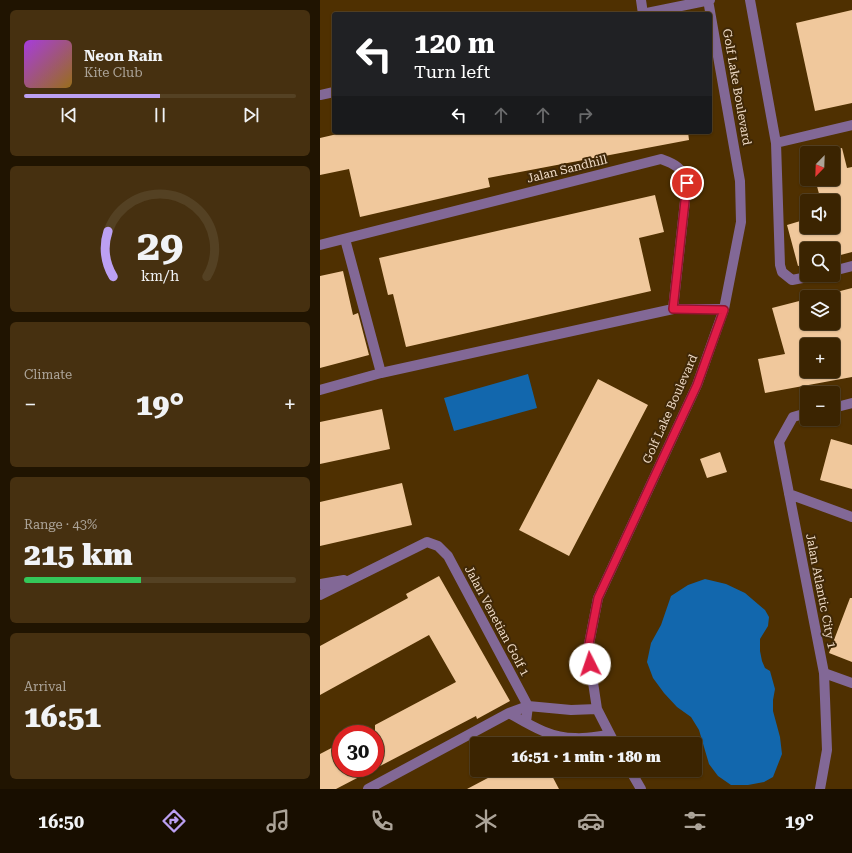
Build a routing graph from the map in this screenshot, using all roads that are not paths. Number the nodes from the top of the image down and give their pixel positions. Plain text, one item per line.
1 (641, 0) edge
2 (709, 0) edge
3 (750, 0) edge
4 (643, 12) edge
5 (652, 12) edge
6 (711, 12) edge
7 (712, 18) edge
8 (332, 92) edge
9 (320, 95) edge
10 (852, 125) edge
11 (776, 143) junction
12 (345, 239) junction
13 (320, 245) edge
14 (852, 266) edge
15 (840, 269) edge
16 (800, 278) edge
17 (673, 309) junction
18 (724, 310) junction
19 (381, 373) junction
20 (320, 390) edge
21 (852, 403) edge
22 (840, 406) edge
23 (800, 414) edge
24 (789, 494) junction
25 (852, 517) edge
26 (352, 579) junction
27 (320, 584) edge
28 (320, 595) edge
29 (824, 673) junction
30 (852, 683) edge
31 (528, 706) junction
32 (597, 709) junction
33 (509, 713) junction
34 (526, 722) junction
35 (609, 735) joint
36 (634, 777) edge
37 (368, 789) edge
38 (641, 789) edge
39 (820, 789) edge

1 - 4 street
2 - 5 street
2 - 6 street, Golf Lake Boulevard
3 - 11 street
7 - 18 street, Golf Lake Boulevard
8 - 9 street
10 - 11 street
11 - 16 street
12 - 13 street, Jalan Sandhill
12 - 17 street, Jalan Sandhill
12 - 19 street
14 - 15 street
17 - 18 street
17 - 19 street
18 - 32 street, Golf Lake Boulevard
19 - 20 street
21 - 22 street
23 - 24 street, Jalan Atlantic City 1
24 - 25 street
24 - 29 street, Jalan Atlantic City 1
26 - 27 street
26 - 28 street
26 - 31 street, Jalan Venetian Golf 1
29 - 30 street
29 - 39 street, Jalan Atlantic City 1
31 - 32 street
31 - 33 street
31 - 34 street
32 - 35 street, Golf Lake Boulevard
33 - 34 street
33 - 37 street
34 - 35 street
36 - 38 street

